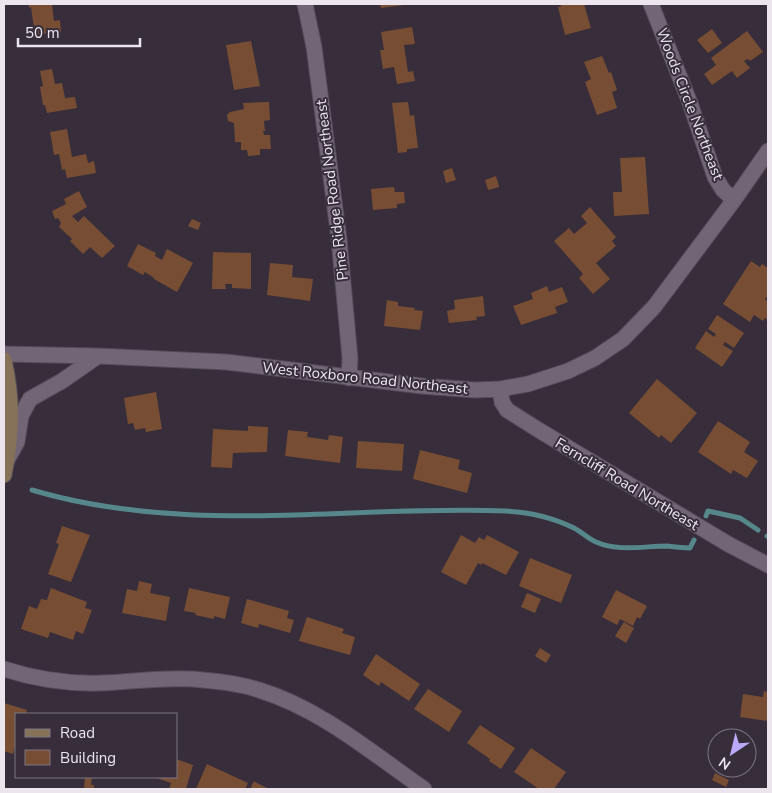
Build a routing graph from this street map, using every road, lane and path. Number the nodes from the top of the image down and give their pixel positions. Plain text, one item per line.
1 (305, 4) edge
2 (651, 4) edge
3 (768, 151) edge
4 (734, 200) junction
5 (4, 354) edge
6 (98, 356) junction
7 (4, 360) edge
8 (349, 378) junction
9 (500, 389) junction
10 (5, 468) edge
11 (768, 565) edge
12 (4, 669) edge
13 (424, 789) edge

1 - 8 street, Pine Ridge Road Northeast
2 - 4 street, Woods Circle Northeast
3 - 4 street, West Roxboro Road Northeast
4 - 9 street, West Roxboro Road Northeast
5 - 6 street, West Roxboro Road Northeast
6 - 8 street, West Roxboro Road Northeast
6 - 10 street
7 - 10 main road
8 - 9 street, West Roxboro Road Northeast
9 - 11 street, Ferncliff Road Northeast
12 - 13 street

